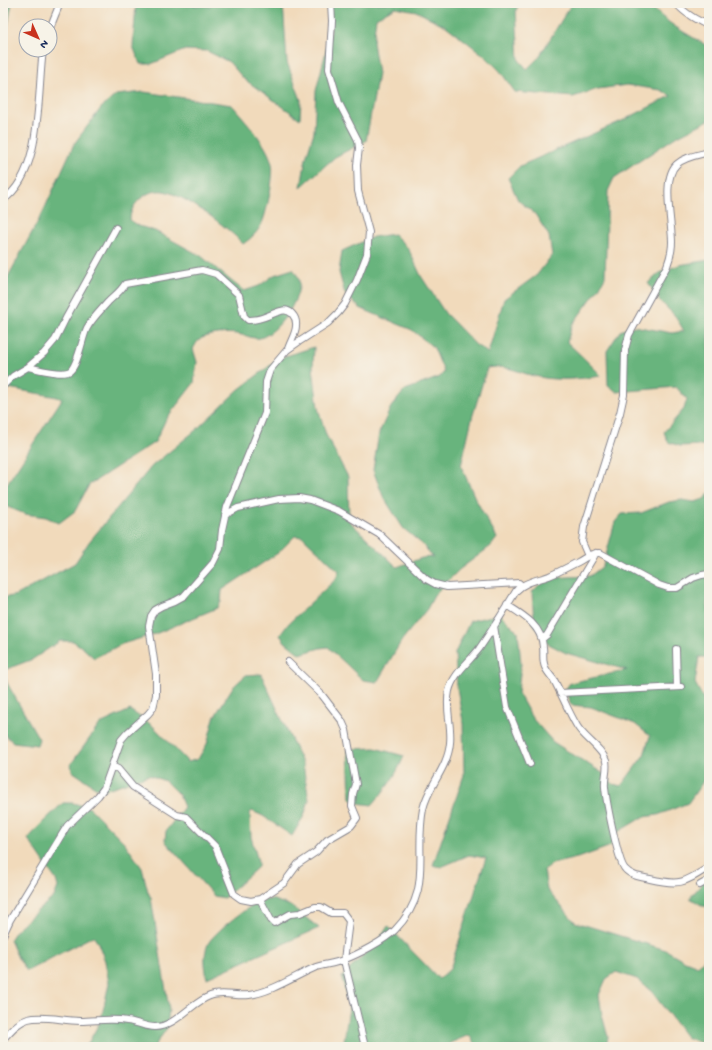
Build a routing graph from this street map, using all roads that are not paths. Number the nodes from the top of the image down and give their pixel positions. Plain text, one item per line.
1 (60, 3) edge
2 (331, 3) edge
3 (676, 3) edge
4 (54, 18) edge
5 (709, 26) edge
6 (42, 58) edge
7 (709, 152) edge
8 (3, 200) edge
9 (116, 228) dead end
10 (287, 350) junction
11 (28, 367) junction
12 (3, 386) edge
13 (225, 515) junction
14 (596, 553) junction
15 (588, 556) junction
16 (709, 574) edge
17 (522, 586) junction
18 (507, 605) junction
19 (494, 626) junction
20 (542, 640) junction
21 (676, 649) dead end
22 (288, 662) dead end
23 (560, 693) junction
24 (530, 764) dead end
25 (112, 766) junction
26 (709, 867) edge
27 (709, 880) edge
28 (700, 885) dead end
29 (260, 899) junction
30 (3, 936) edge
31 (344, 960) junction
32 (3, 1039) edge
33 (365, 1047) edge

1 - 4 street
2 - 10 street
3 - 5 street
6 - 8 street
7 - 15 street
9 - 11 street
10 - 11 street
10 - 13 street
11 - 12 street
13 - 17 street
13 - 25 street
14 - 15 street
14 - 16 street
14 - 20 street
15 - 17 street
17 - 18 street
18 - 19 street
18 - 20 street
19 - 24 street
19 - 31 street
20 - 23 street
21 - 23 street
22 - 29 street
23 - 26 street
25 - 29 street
25 - 30 street
27 - 28 street
29 - 31 street
31 - 32 street
31 - 33 street

